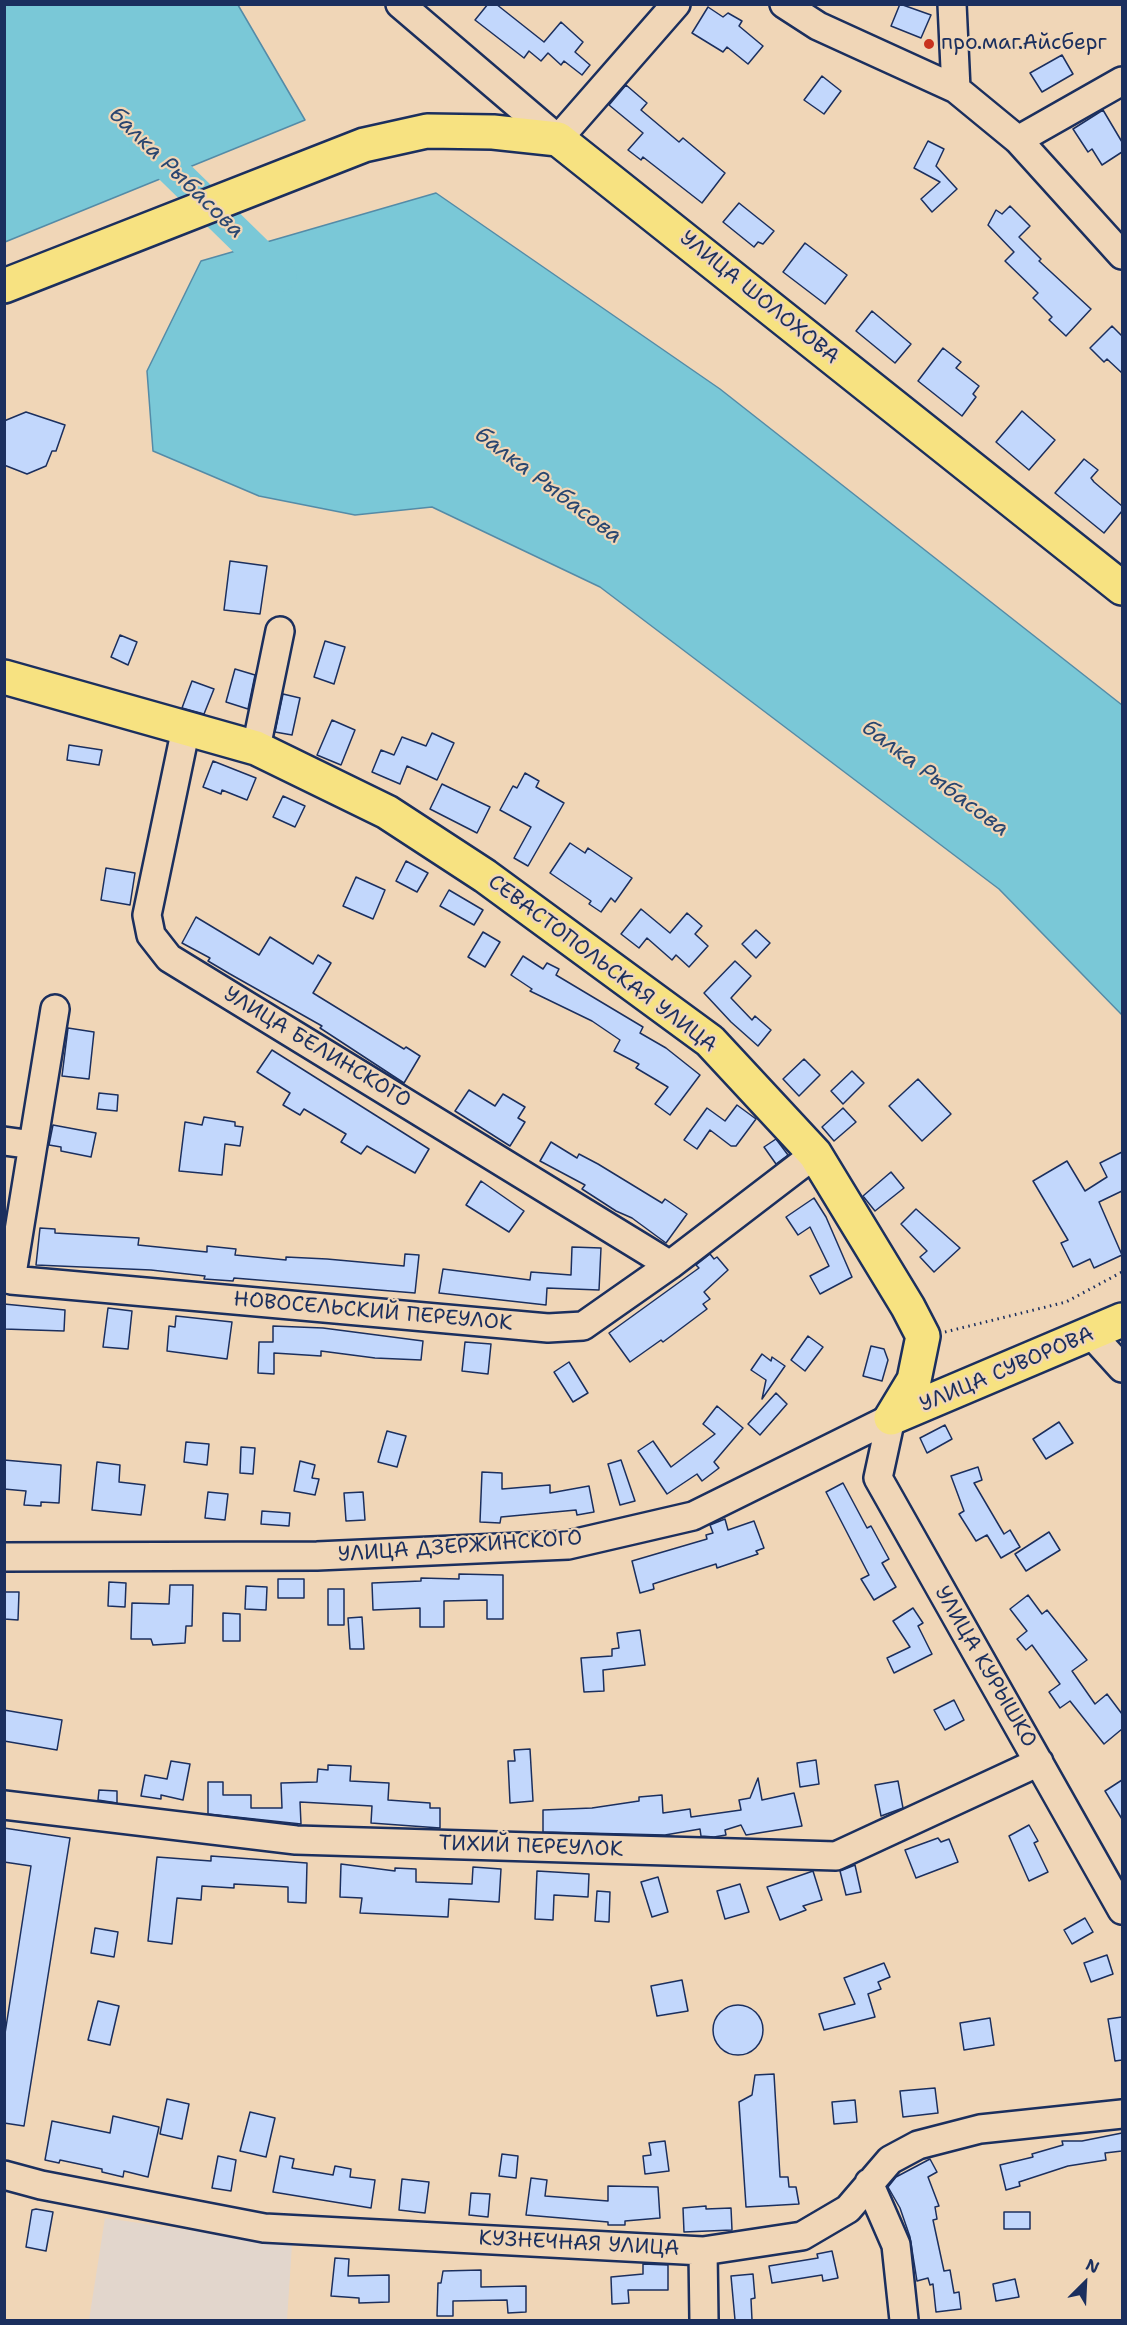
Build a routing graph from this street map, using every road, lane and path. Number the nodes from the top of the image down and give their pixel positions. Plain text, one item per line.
1 (400, 4) edge
2 (676, 4) edge
3 (784, 4) edge
4 (952, 4) edge
5 (1122, 81) edge
6 (956, 89) junction
7 (558, 139) junction
8 (1018, 140) junction
9 (1122, 255) edge
10 (4, 286) edge
11 (1122, 588) edge
12 (280, 631) dead end
13 (4, 677) edge
14 (186, 728) junction
15 (256, 748) junction
16 (55, 1009) dead end
17 (4, 1142) edge
18 (33, 1145) junction
19 (815, 1154) junction
20 (670, 1264) junction
21 (1122, 1272) edge
22 (1122, 1320) edge
23 (1092, 1335) junction
24 (923, 1336) junction
25 (1122, 1368) edge
26 (891, 1418) junction
27 (4, 1557) edge
28 (1039, 1762) junction
29 (4, 1805) edge
30 (1122, 1910) edge
31 (1122, 2114) edge
32 (4, 2175) edge
33 (869, 2183) junction
34 (703, 2251) junction
35 (704, 2320) edge
36 (904, 2320) edge

1 - 7 street, УЛИЦА ШОЛОХОВА
2 - 7 street
3 - 6 street
4 - 6 street
5 - 8 street
6 - 8 street
7 - 10 main road
7 - 11 main road, УЛИЦА ШОЛОХОВА
8 - 9 street
12 - 15 street
13 - 14 main road, СЕВАСТОПОЛЬСКАЯ УЛИЦА
14 - 15 main road, СЕВАСТОПОЛЬСКАЯ УЛИЦА
14 - 20 street, УЛИЦА БЕЛИНСКОГО
15 - 19 main road, СЕВАСТОПОЛЬСКАЯ УЛИЦА
16 - 18 street, НОВОСЕЛЬСКИЙ ПЕРЕУЛОК
17 - 18 street
18 - 20 street, НОВОСЕЛЬСКИЙ ПЕРЕУЛОК
19 - 20 street, НОВОСЕЛЬСКИЙ ПЕРЕУЛОК
19 - 24 main road, СЕВАСТОПОЛЬСКАЯ УЛИЦА
21 - 24 path
22 - 23 main road, УЛИЦА СУВОРОВА
23 - 25 street
23 - 26 main road, УЛИЦА СУВОРОВА
24 - 26 main road
26 - 27 street, УЛИЦА ДЗЕРЖИНСКОГО
26 - 28 street, УЛИЦА КУРЫШКО
28 - 29 street, ТИХИЙ ПЕРЕУЛОК
28 - 30 street, УЛИЦА КУРЫШКО
31 - 33 street, КУЗНЕЧНАЯ УЛИЦА
32 - 34 street, КУЗНЕЧНАЯ УЛИЦА
33 - 34 street, КУЗНЕЧНАЯ УЛИЦА
33 - 36 street
34 - 35 street

